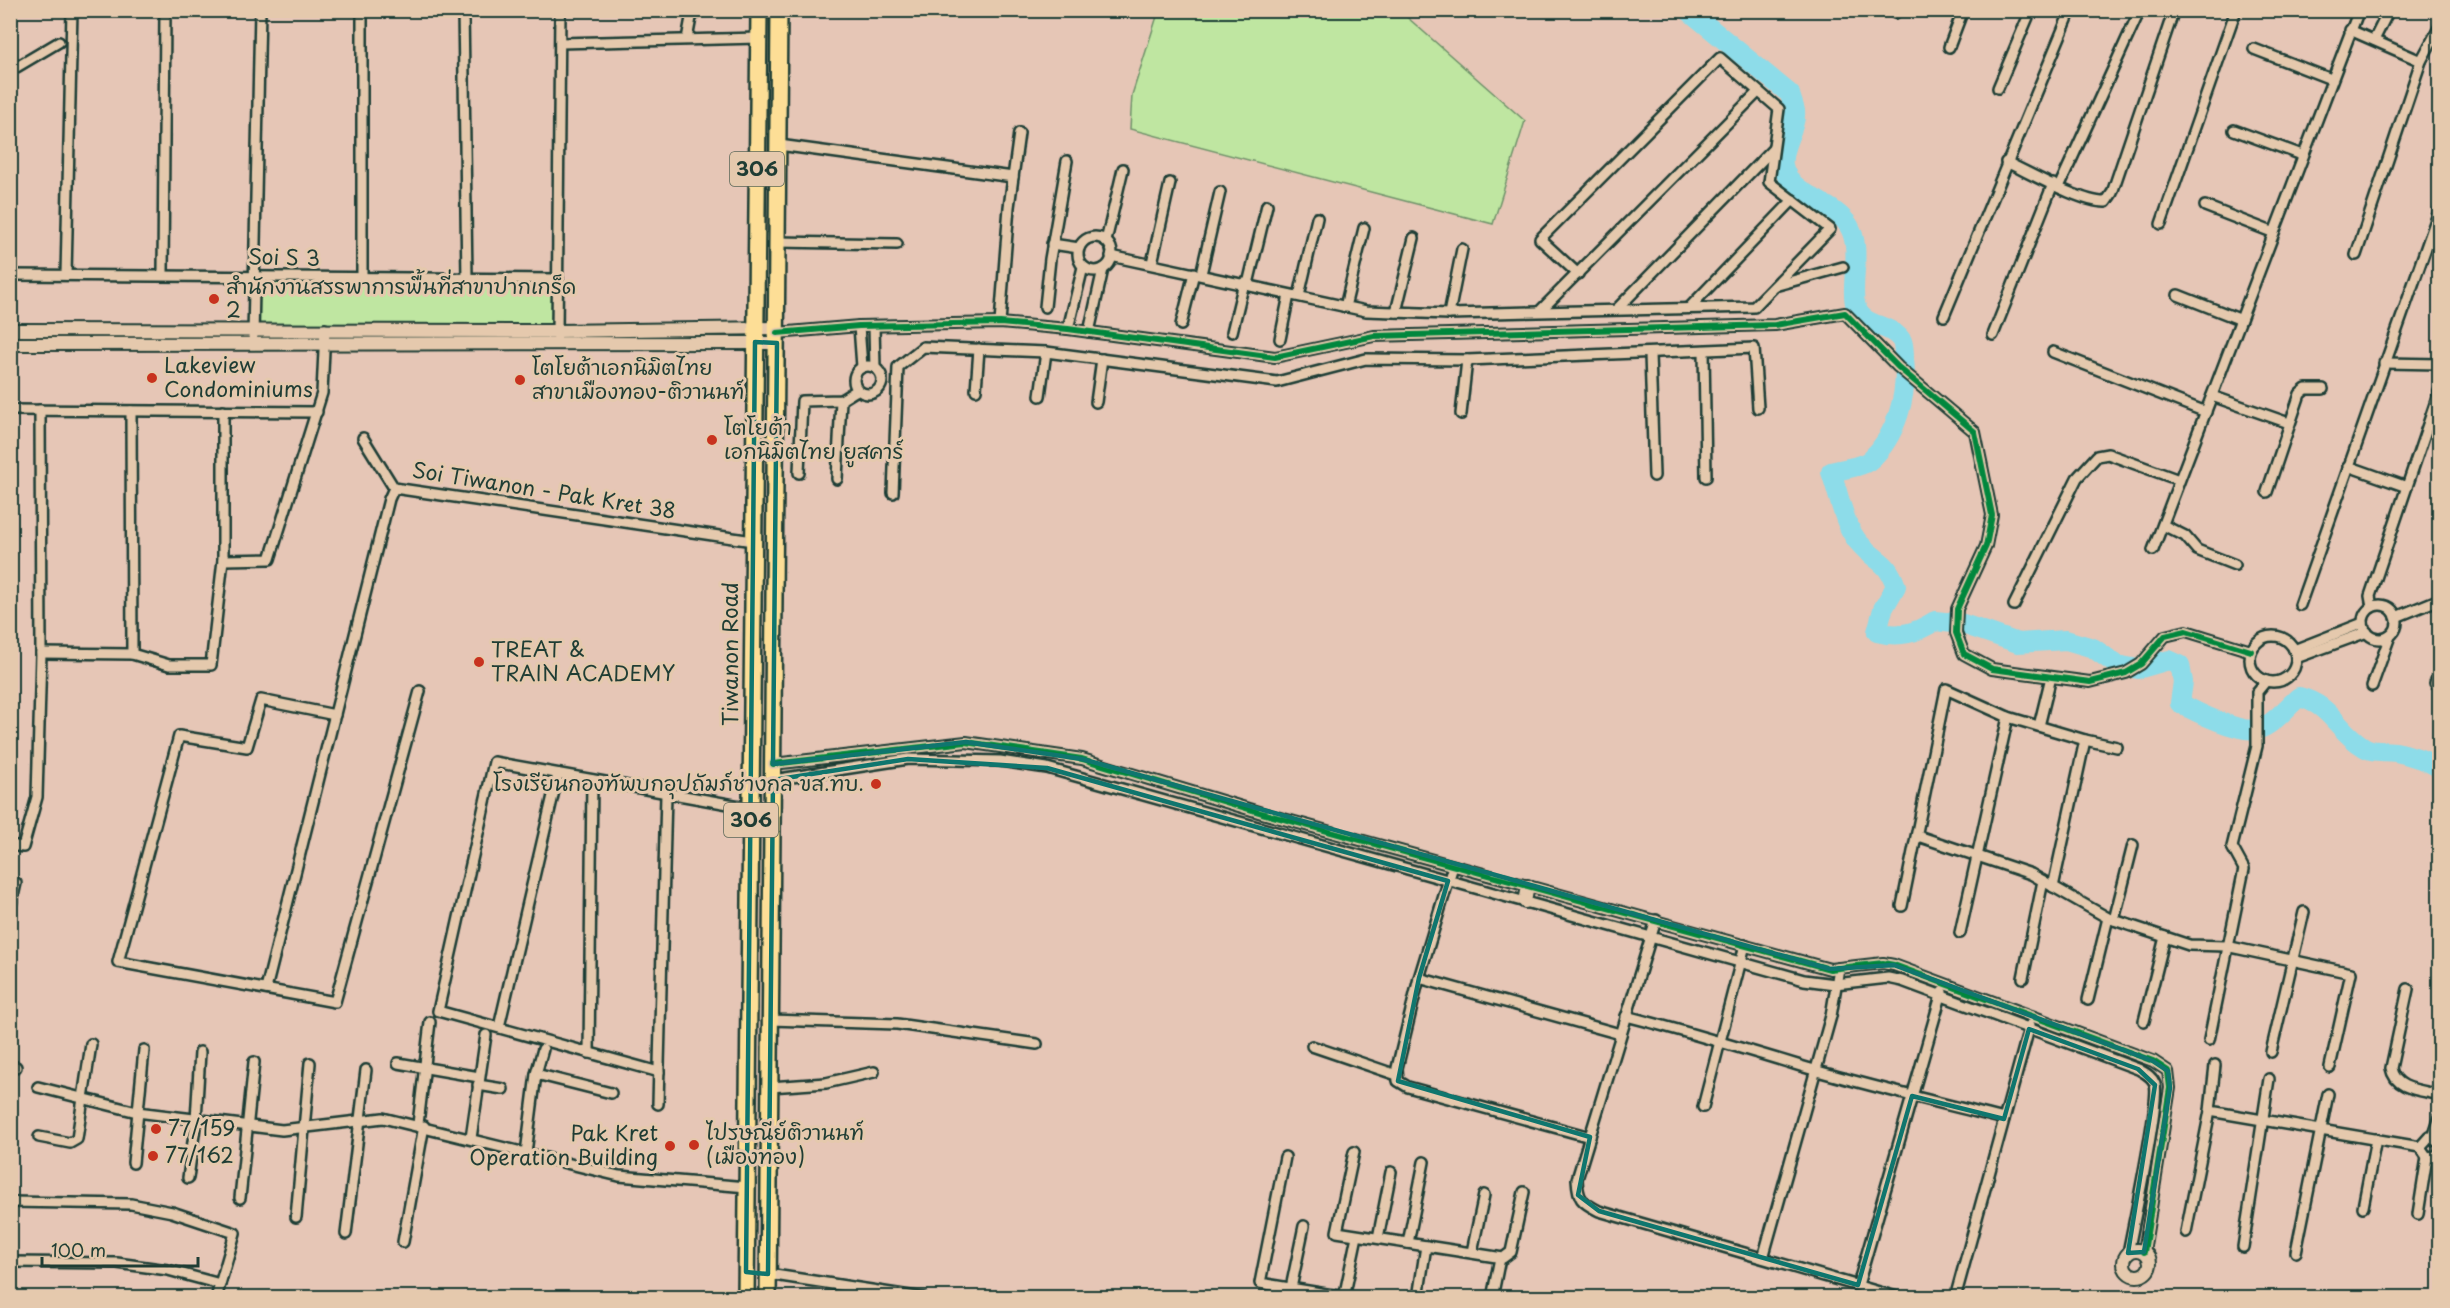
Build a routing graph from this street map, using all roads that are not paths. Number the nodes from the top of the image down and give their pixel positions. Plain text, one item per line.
1 (72, 10) edge
2 (165, 10) edge
3 (260, 10) edge
4 (362, 10) edge
5 (463, 10) edge
6 (560, 10) edge
7 (697, 10) edge
8 (759, 10) edge
9 (779, 10) edge
10 (1963, 10) edge
11 (2031, 10) edge
12 (2071, 10) edge
13 (2139, 10) edge
14 (2174, 10) edge
15 (2236, 10) edge
16 (2359, 10) edge
17 (2389, 10) edge
18 (2439, 26) edge
19 (2350, 30) junction
20 (759, 38) junction
21 (687, 39) junction
22 (2374, 40) junction
23 (59, 42) dead end
24 (2436, 42) edge
25 (560, 43) junction
26 (1948, 47) dead end
27 (2254, 49) dead end
28 (2421, 61) junction
29 (10, 71) edge
30 (2331, 79) junction
31 (1998, 88) dead end
32 (1758, 92) junction
33 (2234, 130) dead end
34 (1019, 133) dead end
35 (779, 145) junction
36 (1773, 149) junction
37 (2302, 155) junction
38 (1067, 161) dead end
39 (2006, 162) junction
40 (1123, 169) dead end
41 (1013, 177) junction
42 (1170, 183) dead end
43 (2056, 186) junction
44 (1220, 192) dead end
45 (1794, 200) junction
46 (1267, 205) dead end
47 (2205, 206) dead end
48 (2439, 208) edge
49 (1317, 218) dead end
50 (2161, 224) dead end
51 (1364, 228) dead end
52 (2272, 232) junction
53 (1414, 238) dead end
54 (1106, 241) junction
55 (777, 242) junction
56 (897, 244) dead end
57 (1052, 244) junction
58 (1079, 248) junction
59 (1462, 249) dead end
60 (2356, 255) dead end
61 (1112, 256) junction
62 (1152, 263) junction
63 (1083, 267) junction
64 (1843, 267) dead end
65 (1103, 269) junction
66 (10, 274) edge
67 (163, 274) junction
68 (1197, 274) junction
69 (1578, 274) junction
70 (66, 275) junction
71 (255, 276) junction
72 (362, 277) junction
73 (466, 278) junction
74 (558, 279) junction
75 (1246, 284) junction
76 (1775, 286) junction
77 (2178, 295) dead end
78 (1294, 296) junction
79 (1345, 307) junction
80 (1045, 308) dead end
81 (1689, 308) junction
82 (1541, 310) junction
83 (1616, 310) junction
84 (1396, 312) junction
85 (1449, 314) junction
86 (1944, 316) dead end
87 (2240, 319) junction
88 (1000, 323) junction
89 (1181, 325) dead end
90 (859, 326) junction
91 (874, 326) junction
92 (325, 329) junction
93 (636, 329) junction
94 (1068, 329) junction
95 (10, 330) edge
96 (1089, 332) junction
97 (1232, 332) dead end
98 (777, 334) junction
99 (253, 335) junction
100 (755, 335) junction
101 (1993, 335) dead end
102 (557, 337) junction
103 (1280, 339) dead end
104 (323, 342) junction
105 (10, 344) edge
106 (636, 344) junction
107 (979, 349) junction
108 (1704, 351) junction
109 (1046, 352) junction
110 (2053, 352) dead end
111 (1650, 354) junction
112 (1102, 359) junction
113 (1467, 360) junction
114 (2384, 363) junction
115 (2439, 364) edge
116 (862, 367) junction
117 (898, 367) junction
118 (875, 368) junction
119 (882, 379) junction
120 (2323, 389) dead end
121 (2439, 389) edge
122 (857, 390) junction
123 (976, 390) dead end
124 (1040, 396) dead end
125 (2212, 396) junction
126 (841, 400) junction
127 (1096, 402) dead end
128 (1758, 408) dead end
129 (10, 410) edge
130 (40, 410) junction
131 (131, 411) junction
132 (223, 411) junction
133 (317, 412) junction
134 (2206, 412) junction
135 (1461, 414) dead end
136 (2289, 423) junction
137 (363, 438) dead end
138 (2348, 466) junction
139 (799, 473) dead end
140 (1654, 476) dead end
141 (1706, 477) dead end
142 (837, 478) dead end
143 (2180, 480) junction
144 (2407, 487) junction
145 (394, 488) junction
146 (2267, 492) dead end
147 (893, 493) dead end
148 (2163, 525) junction
149 (753, 541) junction
150 (2153, 550) dead end
151 (223, 560) junction
152 (2235, 566) dead end
153 (2439, 597) edge
154 (2014, 605) dead end
155 (2300, 605) dead end
156 (2372, 607) junction
157 (2396, 617) junction
158 (2365, 628) junction
159 (2390, 636) junction
160 (2251, 651) junction
161 (41, 653) junction
162 (132, 654) junction
163 (2295, 654) junction
164 (2439, 670) edge
165 (2051, 677) junction
166 (2266, 681) junction
167 (2435, 683) dead end
168 (2373, 686) dead end
169 (420, 691) dead end
170 (335, 715) junction
171 (2008, 717) junction
172 (2039, 726) junction
173 (2085, 740) junction
174 (2117, 747) dead end
175 (773, 764) junction
176 (558, 774) junction
177 (592, 780) junction
178 (773, 783) junction
179 (751, 784) junction
180 (666, 794) junction
181 (751, 808) junction
182 (1918, 836) junction
183 (10, 845) edge
184 (2133, 845) dead end
185 (1978, 856) junction
186 (1453, 866) junction
187 (1448, 881) junction
188 (2043, 881) junction
189 (10, 882) edge
190 (1528, 886) junction
191 (2053, 887) junction
192 (1525, 902) junction
193 (1902, 906) dead end
194 (10, 910) edge
195 (2304, 912) dead end
196 (2111, 919) junction
197 (1656, 920) junction
198 (1960, 933) dead end
199 (1649, 936) junction
200 (2165, 937) junction
201 (1745, 945) junction
202 (2226, 946) junction
203 (2291, 960) junction
204 (1741, 962) junction
205 (1839, 968) junction
206 (1419, 978) junction
207 (2023, 978) dead end
208 (1838, 984) junction
209 (1945, 984) junction
210 (266, 989) junction
211 (2408, 989) dead end
212 (1941, 996) junction
213 (2088, 1000) dead end
214 (1626, 1016) junction
215 (2032, 1017) junction
216 (770, 1020) junction
217 (2144, 1021) dead end
218 (430, 1022) dead end
219 (499, 1028) junction
220 (2029, 1029) junction
221 (1620, 1034) junction
222 (486, 1035) dead end
223 (1720, 1039) junction
224 (2209, 1040) dead end
225 (91, 1044) dead end
226 (1037, 1044) dead end
227 (1312, 1046) dead end
228 (543, 1049) dead end
229 (144, 1050) dead end
230 (200, 1052) dead end
231 (2271, 1052) dead end
232 (589, 1053) junction
233 (254, 1062) dead end
234 (310, 1063) dead end
235 (398, 1063) dead end
236 (2215, 1065) dead end
237 (2330, 1067) dead end
238 (424, 1069) junction
239 (1814, 1070) junction
240 (366, 1071) dead end
241 (659, 1072) junction
242 (874, 1072) dead end
243 (536, 1074) junction
244 (1397, 1075) junction
245 (2269, 1079) dead end
246 (478, 1081) junction
247 (38, 1087) dead end
248 (770, 1087) junction
249 (503, 1089) dead end
250 (611, 1093) dead end
251 (2328, 1094) dead end
252 (2439, 1095) edge
253 (1912, 1096) junction
254 (85, 1099) junction
255 (658, 1104) dead end
256 (1703, 1107) dead end
257 (2210, 1111) junction
258 (137, 1112) junction
259 (2439, 1117) edge
260 (2004, 1119) junction
261 (196, 1120) junction
262 (359, 1121) junction
263 (2261, 1121) junction
264 (421, 1125) junction
265 (248, 1126) junction
266 (304, 1129) junction
267 (2322, 1129) junction
268 (39, 1137) dead end
269 (1590, 1137) junction
270 (471, 1138) junction
271 (2376, 1139) junction
272 (2436, 1140) edge
273 (2420, 1147) junction
274 (2439, 1151) edge
275 (1354, 1152) dead end
276 (526, 1153) junction
277 (1286, 1157) dead end
278 (2427, 1157) junction
279 (1424, 1162) dead end
280 (133, 1163) dead end
281 (1391, 1172) dead end
282 (188, 1178) dead end
283 (747, 1186) junction
284 (1524, 1192) dead end
285 (1484, 1195) dead end
286 (240, 1198) dead end
287 (10, 1202) edge
288 (2363, 1207) dead end
289 (2418, 1214) dead end
290 (296, 1217) dead end
291 (1304, 1226) dead end
292 (2186, 1232) dead end
293 (346, 1233) dead end
294 (1357, 1236) junction
295 (1378, 1238) junction
296 (403, 1242) dead end
297 (1408, 1243) junction
298 (1426, 1246) junction
299 (2243, 1247) dead end
300 (1472, 1252) junction
301 (2144, 1252) junction
302 (2296, 1252) dead end
303 (2128, 1253) junction
304 (1500, 1258) junction
305 (1763, 1258) junction
306 (10, 1262) edge
307 (746, 1272) junction
308 (768, 1274) junction
309 (220, 1284) junction
310 (1858, 1285) junction
311 (852, 1287) junction
312 (1291, 1288) junction
313 (1347, 1297) edge
314 (216, 1298) edge
315 (746, 1298) edge
316 (768, 1298) edge
317 (850, 1298) edge
318 (923, 1298) edge
319 (1418, 1298) edge
320 (1492, 1298) edge
321 (1900, 1298) edge
322 (1955, 1298) edge

1 - 70 street
2 - 67 street
3 - 71 street
4 - 72 street
5 - 73 street
6 - 25 street
7 - 21 street
8 - 20 main road, Tiwanon Road / 306
9 - 35 main road, Tiwanon Road / 306
10 - 26 street
11 - 31 street
12 - 39 street
13 - 43 street
14 - 43 street
15 - 50 street
16 - 19 street
17 - 22 street
18 - 24 street
19 - 22 street
19 - 30 street
20 - 21 street
20 - 100 main road, Tiwanon Road / 306
21 - 25 street
22 - 28 street
23 - 29 street
24 - 28 street
25 - 74 street
27 - 30 street
28 - 60 street
30 - 37 street
32 - 36 street
32 - 69 street
32 - 69 street
33 - 37 street
34 - 41 street
35 - 41 street
35 - 55 main road, Tiwanon Road / 306
36 - 45 street
36 - 83 street
37 - 52 street
38 - 57 street
39 - 43 street
39 - 86 street
40 - 54 street
41 - 88 street
42 - 62 street
43 - 101 street
44 - 68 street
45 - 76 street
45 - 81 street
46 - 75 street
47 - 52 street
48 - 114 street
49 - 78 street
51 - 79 street
52 - 87 street
53 - 84 street
54 - 58 street
54 - 61 street
55 - 56 street
55 - 98 main road, Tiwanon Road / 306
57 - 58 street
57 - 80 street
58 - 63 street
59 - 85 street
61 - 62 street
61 - 65 street
62 - 68 street
63 - 65 street
63 - 94 street
64 - 76 street
65 - 96 street
66 - 70 street, Soi S 3
67 - 70 street, Soi S 3
67 - 71 street, Soi S 3
68 - 75 street
68 - 89 street
69 - 82 street
71 - 72 street, Soi S 3
71 - 99 street
72 - 73 street, Soi S 3
73 - 74 street, Soi S 3
74 - 102 street
75 - 78 street
75 - 97 street
76 - 81 street
77 - 87 street
78 - 79 street
78 - 103 street
79 - 84 street
81 - 83 street
82 - 83 street
82 - 85 street
84 - 85 street
87 - 125 street
88 - 91 street
88 - 94 street
90 - 91 street
90 - 98 street
90 - 116 street
91 - 118 street
92 - 99 street
92 - 102 street
92 - 104 street
93 - 100 street
93 - 102 street
93 - 106 street
94 - 96 street
95 - 99 street
96 - 165 street
98 - 100 street
98 - 175 main road, Tiwanon Road / 306
99 - 104 street
99 - 105 street
100 - 106 street
100 - 149 main road, Tiwanon Road / 306
102 - 104 street
102 - 106 street
104 - 133 street
107 - 109 street
107 - 117 street
107 - 123 street
108 - 111 street
108 - 128 street
108 - 141 street
109 - 112 street
109 - 124 street
110 - 134 street
111 - 113 street
111 - 140 street
112 - 113 street
112 - 127 street
113 - 135 street
114 - 115 street
114 - 138 street
116 - 118 street
116 - 122 street
117 - 119 street
117 - 147 street
118 - 119 street
119 - 122 street
120 - 136 street
121 - 144 street
122 - 126 street
125 - 134 street
125 - 136 street
126 - 139 street
126 - 142 street
129 - 130 street
130 - 131 street
130 - 161 street
131 - 132 street
131 - 162 street
132 - 133 street
132 - 151 street
133 - 151 street
134 - 143 street
136 - 146 street
137 - 145 street
138 - 144 street
138 - 155 street
143 - 148 street
143 - 154 street
144 - 156 street
145 - 149 street, Soi Tiwanon - Pak Kret 38
145 - 170 street, Soi Tiwanon - Pak Kret 38
148 - 150 street
148 - 152 street
149 - 179 main road, Tiwanon Road / 306
151 - 162 street
153 - 157 street
156 - 157 street
156 - 158 street
157 - 159 street
158 - 159 street
158 - 163 street
159 - 168 street
160 - 163 street
160 - 165 street
160 - 166 street
161 - 162 street
161 - 183 street
163 - 166 street
164 - 167 street
165 - 172 street
166 - 202 street
169 - 210 street
170 - 210 street, Soi Tiwanon - Pak Kret 38
170 - 210 street
171 - 172 street
171 - 182 street
171 - 185 street
172 - 173 street
173 - 174 street
173 - 191 street
175 - 178 main road, Tiwanon Road / 306
175 - 186 street
176 - 177 street
176 - 219 street
176 - 219 street
177 - 180 street
177 - 232 street
178 - 179 main road
178 - 187 street
178 - 216 main road, Tiwanon Road / 306
179 - 181 main road, Tiwanon Road / 306
180 - 181 street
180 - 241 street
181 - 283 main road, Tiwanon Road / 306
182 - 185 street
182 - 193 street
184 - 196 street
185 - 188 street
185 - 198 street
186 - 187 street
186 - 190 street
187 - 192 street
187 - 206 street
188 - 191 street
188 - 207 street
189 - 194 street
190 - 192 street
190 - 197 street
191 - 196 street
192 - 199 street
195 - 203 street
196 - 200 street
196 - 213 street
197 - 199 street
197 - 201 street
199 - 204 street
199 - 214 street
200 - 202 street
200 - 217 street
201 - 204 street
201 - 205 street
202 - 203 street
202 - 224 street
203 - 231 street
203 - 237 street
204 - 208 street
204 - 223 street
205 - 208 street
205 - 209 street
206 - 221 street
206 - 244 street
208 - 212 street
208 - 239 street
209 - 212 street
209 - 215 street
211 - 252 street
212 - 220 street
212 - 253 street
214 - 221 street
214 - 223 street
215 - 220 street
215 - 301 street
216 - 226 street
216 - 248 main road, Tiwanon Road / 306
218 - 238 street
219 - 232 street
220 - 260 street
220 - 303 street
221 - 269 street
222 - 246 street
223 - 239 street
223 - 256 street
225 - 254 street
227 - 244 street
228 - 243 street
229 - 258 street
230 - 261 street
232 - 241 street
233 - 265 street
234 - 266 street
235 - 238 street
236 - 257 street
238 - 246 street
238 - 264 street
239 - 253 street
239 - 305 street
240 - 262 street
241 - 255 street
242 - 248 street
243 - 250 street
243 - 276 street
244 - 269 street
245 - 263 street
246 - 249 street
246 - 270 street
247 - 254 street
248 - 308 main road, Tiwanon Road / 306
251 - 267 street
253 - 260 street
253 - 310 street
254 - 258 street
254 - 268 street
257 - 263 street
257 - 292 street
258 - 261 street
258 - 280 street
259 - 272 street
260 - 322 street
261 - 265 street
261 - 282 street
262 - 264 street
262 - 266 street
262 - 293 street
263 - 267 street
263 - 299 street
264 - 270 street
264 - 296 street
265 - 266 street
265 - 286 street
266 - 290 street
267 - 271 street
267 - 302 street
269 - 305 street
270 - 276 street
271 - 273 street
271 - 288 street
272 - 273 street
273 - 278 street
274 - 278 street
275 - 294 street
276 - 283 street
277 - 312 street
278 - 289 street
279 - 297 street
281 - 295 street
283 - 307 main road, Tiwanon Road / 306
284 - 304 street
285 - 300 street
287 - 309 street
291 - 312 street
294 - 295 street
294 - 313 street
295 - 297 street
297 - 298 street
298 - 300 street
298 - 319 street
300 - 304 street
301 - 303 street
301 - 303 street
304 - 320 street
305 - 310 street
306 - 309 street
307 - 308 main road
307 - 315 main road, Tiwanon Road / 306
308 - 311 street
308 - 316 main road, Tiwanon Road / 306
309 - 314 street
310 - 321 street
311 - 317 street
311 - 318 street
312 - 313 street

